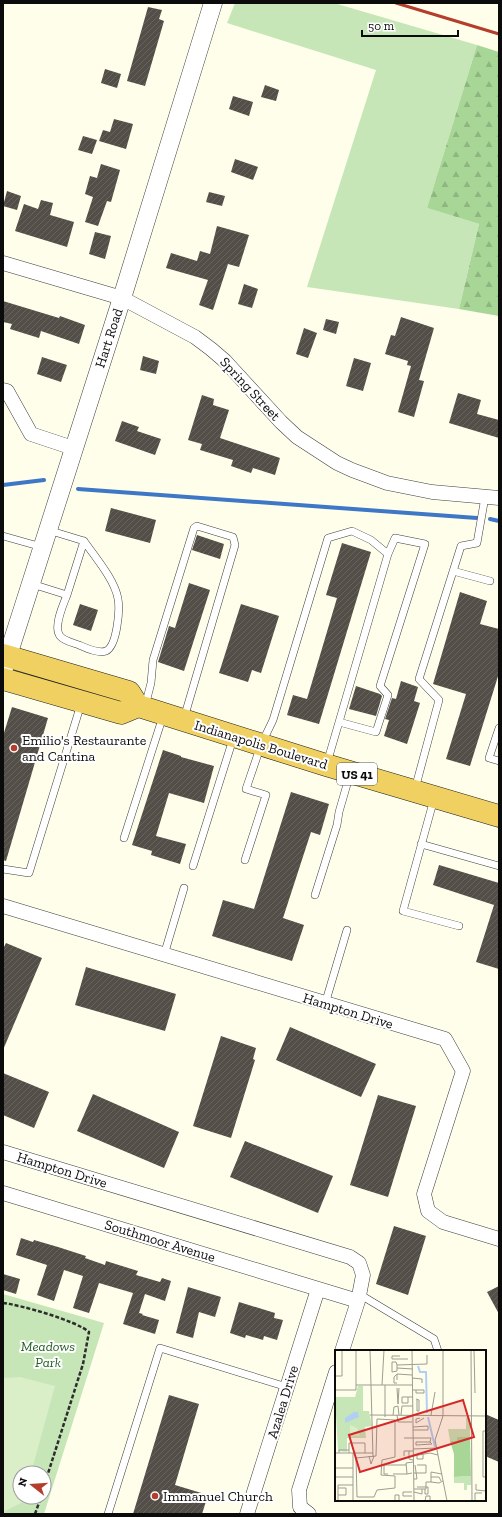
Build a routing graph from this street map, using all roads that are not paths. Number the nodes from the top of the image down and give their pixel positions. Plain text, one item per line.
1 (213, 3) edge
2 (3, 262) edge
3 (122, 298) junction
4 (3, 390) edge
5 (73, 448) junction
6 (485, 497) junction
7 (499, 498) edge
8 (3, 536) edge
9 (45, 538) junction
10 (84, 541) junction
11 (388, 554) junction
12 (453, 571) junction
13 (490, 581) dead end
14 (31, 583) junction
15 (67, 595) junction
16 (5, 661) edge
17 (3, 679) edge
18 (82, 702) junction
19 (157, 712) junction
20 (339, 722) junction
21 (499, 728) edge
22 (233, 736) junction
23 (261, 745) junction
24 (499, 761) edge
25 (326, 765) junction
26 (350, 772) junction
27 (424, 794) junction
28 (499, 816) edge
29 (124, 838) dead end
30 (421, 844) junction
31 (245, 860) dead end
32 (193, 866) dead end
33 (499, 866) edge
34 (3, 869) edge
35 (184, 888) dead end
36 (315, 895) dead end
37 (3, 906) edge
38 (459, 926) dead end
39 (347, 930) dead end
40 (164, 955) junction
41 (325, 1004) junction
42 (3, 1152) edge
43 (3, 1193) edge
44 (499, 1239) edge
45 (318, 1289) junction
46 (359, 1297) junction
47 (342, 1350) edge
48 (438, 1350) edge
49 (335, 1375) edge
50 (287, 1387) junction
51 (108, 1514) edge
52 (248, 1514) edge
53 (309, 1514) edge

1 - 3 street, Hart Road
2 - 3 street, Spring Street
3 - 5 street, Hart Road
3 - 6 street, Spring Street
4 - 5 street
5 - 9 street, Hart Road
6 - 7 street, Spring Street
6 - 12 lane
8 - 9 lane
9 - 10 lane
9 - 14 street, Hart Road
10 - 15 lane
10 - 15 lane
11 - 20 lane
11 - 20 lane
11 - 23 lane
12 - 13 lane
12 - 27 lane
14 - 15 lane
14 - 16 street, Hart Road
16 - 19 highway
17 - 18 highway
18 - 19 highway
18 - 34 lane
19 - 19 lane
19 - 22 highway, Indianapolis Boulevard / US 41
19 - 29 lane
20 - 25 lane
21 - 24 lane
22 - 23 highway, Indianapolis Boulevard / US 41
22 - 32 lane
23 - 25 highway, Indianapolis Boulevard / US 41
23 - 31 lane
25 - 26 highway, Indianapolis Boulevard / US 41
26 - 27 highway, Indianapolis Boulevard / US 41
26 - 36 lane
27 - 28 highway, Indianapolis Boulevard / US 41
27 - 30 lane
30 - 33 lane
30 - 38 lane
35 - 40 lane
37 - 40 street, Hampton Drive
39 - 41 lane
40 - 41 street, Hampton Drive
41 - 44 street, Hampton Drive
42 - 46 street, Hampton Drive
43 - 45 street, Southmoor Avenue
45 - 46 street
45 - 50 street, Azalea Drive
46 - 47 street, Hampton Drive
46 - 48 lane
49 - 53 street
50 - 51 lane
50 - 52 street, Azalea Drive

